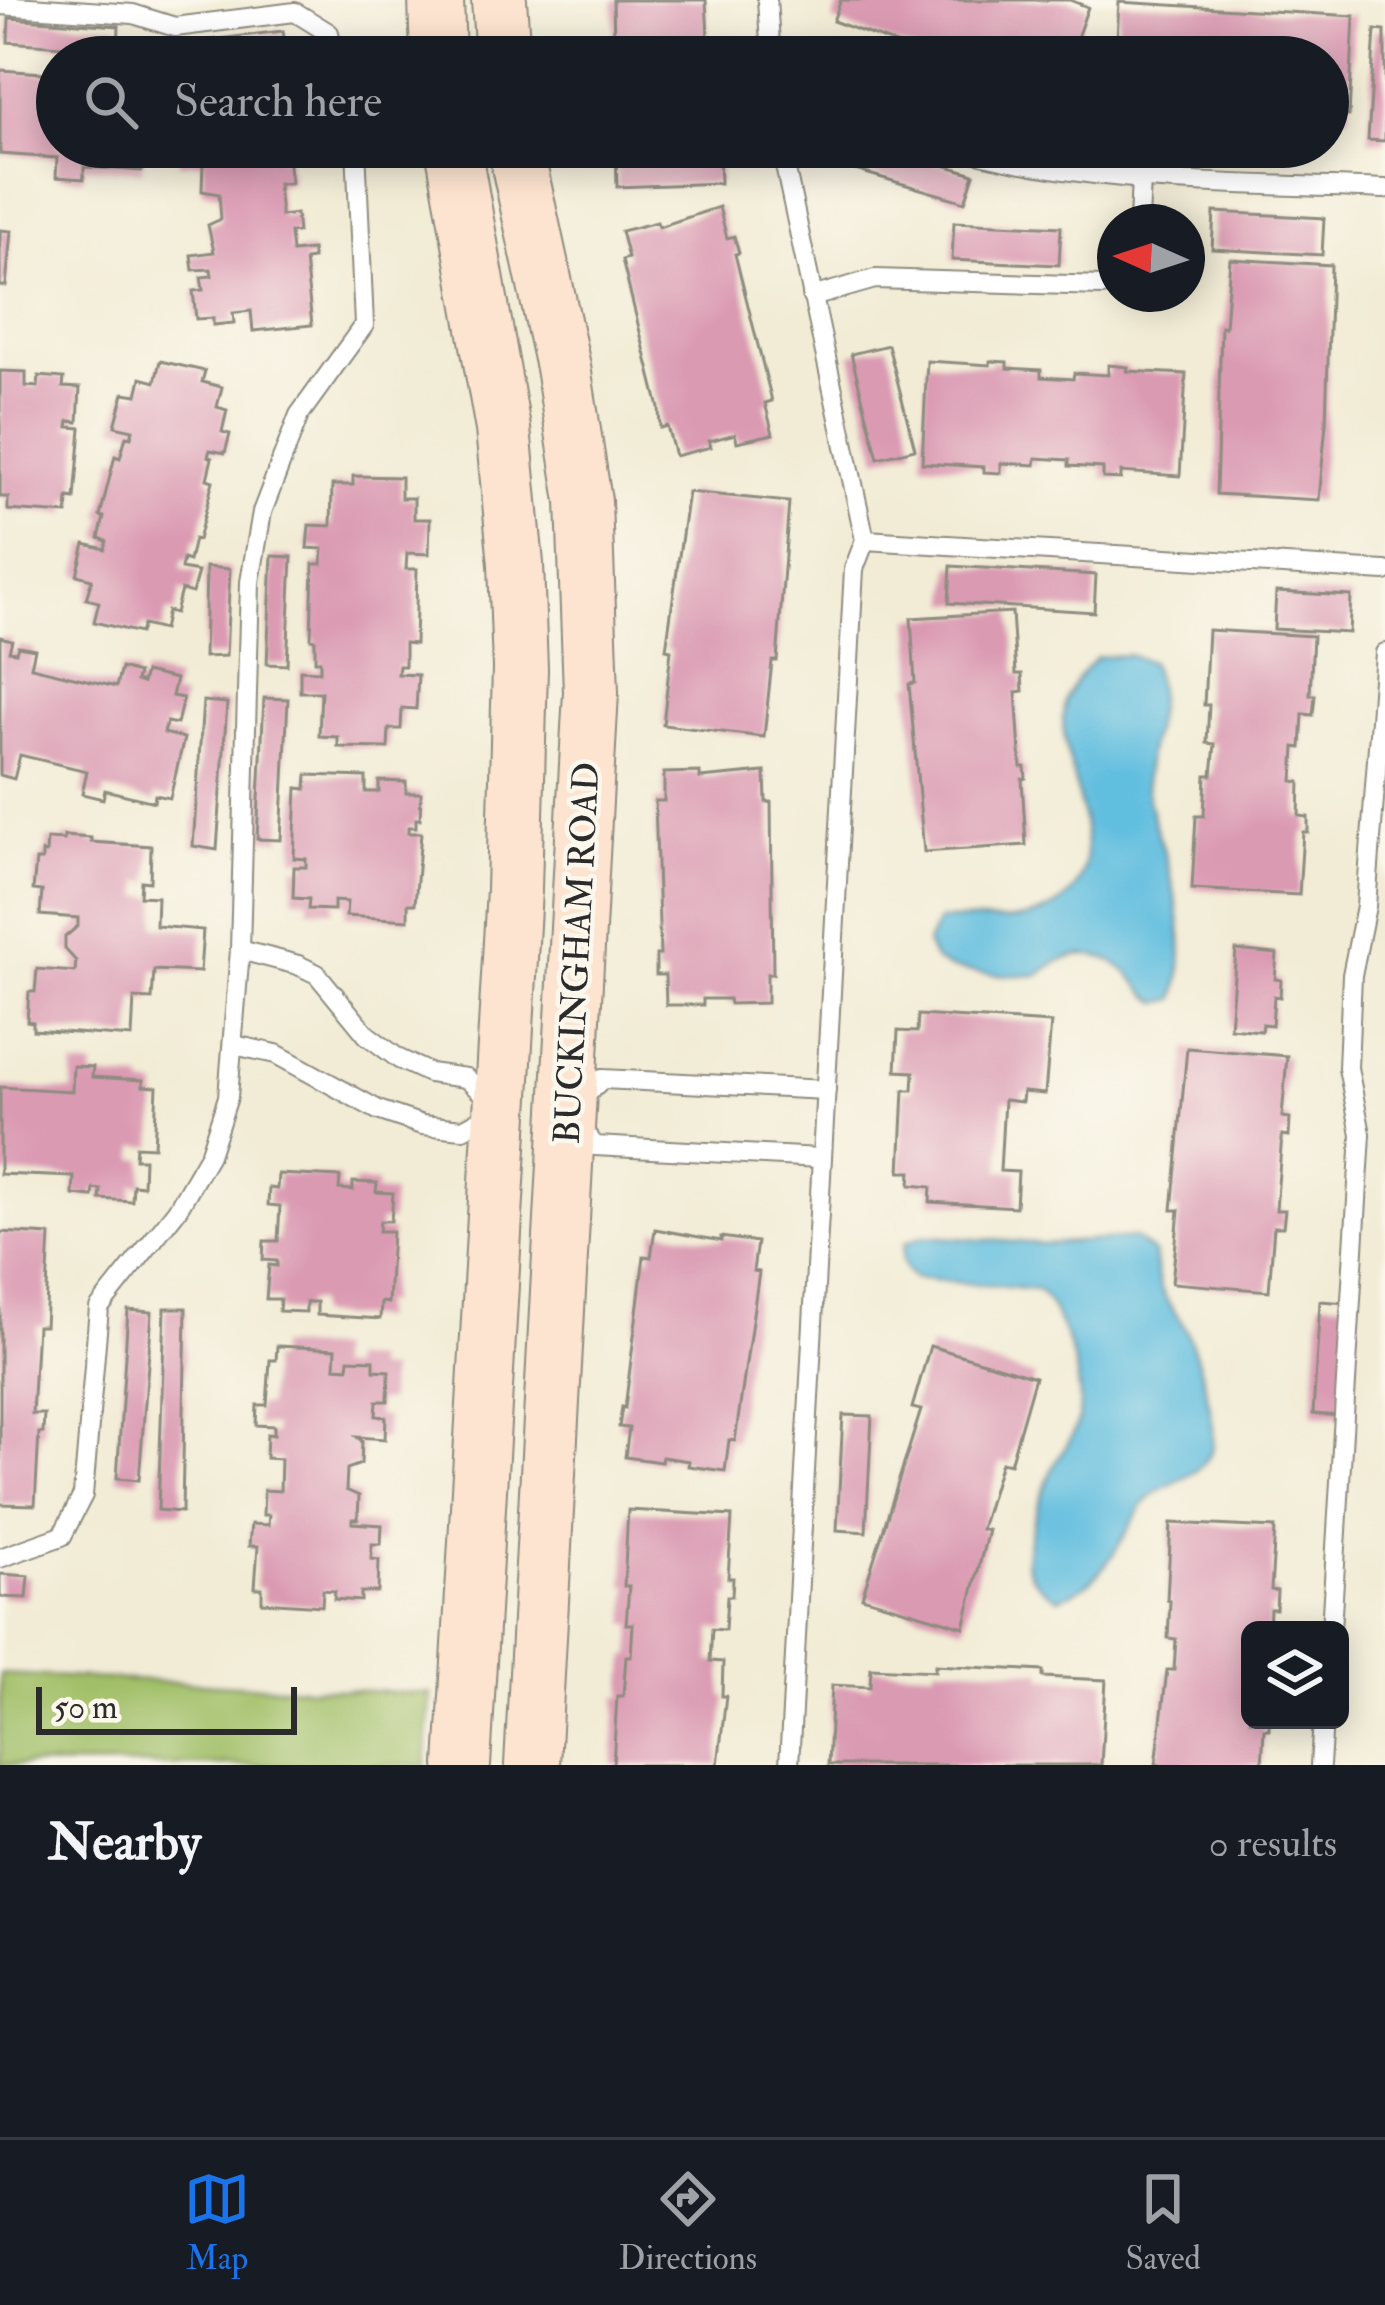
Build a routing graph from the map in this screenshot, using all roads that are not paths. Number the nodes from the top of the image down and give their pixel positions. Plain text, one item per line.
1 (436, 0) edge
2 (500, 0) edge
3 (767, 0) edge
4 (0, 5) edge
5 (330, 36) edge
6 (437, 36) edge
7 (502, 36) edge
8 (770, 36) edge
9 (357, 168) edge
10 (457, 168) edge
11 (520, 168) edge
12 (785, 168) edge
13 (1061, 168) edge
14 (1142, 178) junction
15 (1385, 189) edge
16 (1140, 204) edge
17 (1097, 286) edge
18 (812, 297) junction
19 (865, 540) junction
20 (1385, 571) edge
21 (1385, 653) edge
22 (240, 950) junction
23 (234, 1045) junction
24 (826, 1090) junction
25 (500, 1109) junction
26 (568, 1113) junction
27 (820, 1158) junction
28 (0, 1558) edge
29 (1331, 1621) edge
30 (1322, 1729) edge
31 (463, 1765) edge
32 (532, 1765) edge
33 (789, 1765) edge
34 (1320, 1765) edge

1 - 6 street
2 - 7 street
3 - 8 lane
4 - 5 lane
9 - 22 lane
10 - 25 street, BUCKINGHAM ROAD
11 - 26 street, BUCKINGHAM ROAD
12 - 18 lane
13 - 14 lane
14 - 15 lane
14 - 16 lane
17 - 18 lane
18 - 19 lane
19 - 20 lane
19 - 24 lane
21 - 29 lane
22 - 23 lane
22 - 25 lane
23 - 25 lane
23 - 28 lane
24 - 26 lane
24 - 27 lane
25 - 26 street
25 - 31 street, BUCKINGHAM ROAD
26 - 27 lane
26 - 32 street, BUCKINGHAM ROAD
27 - 33 lane
30 - 34 lane

